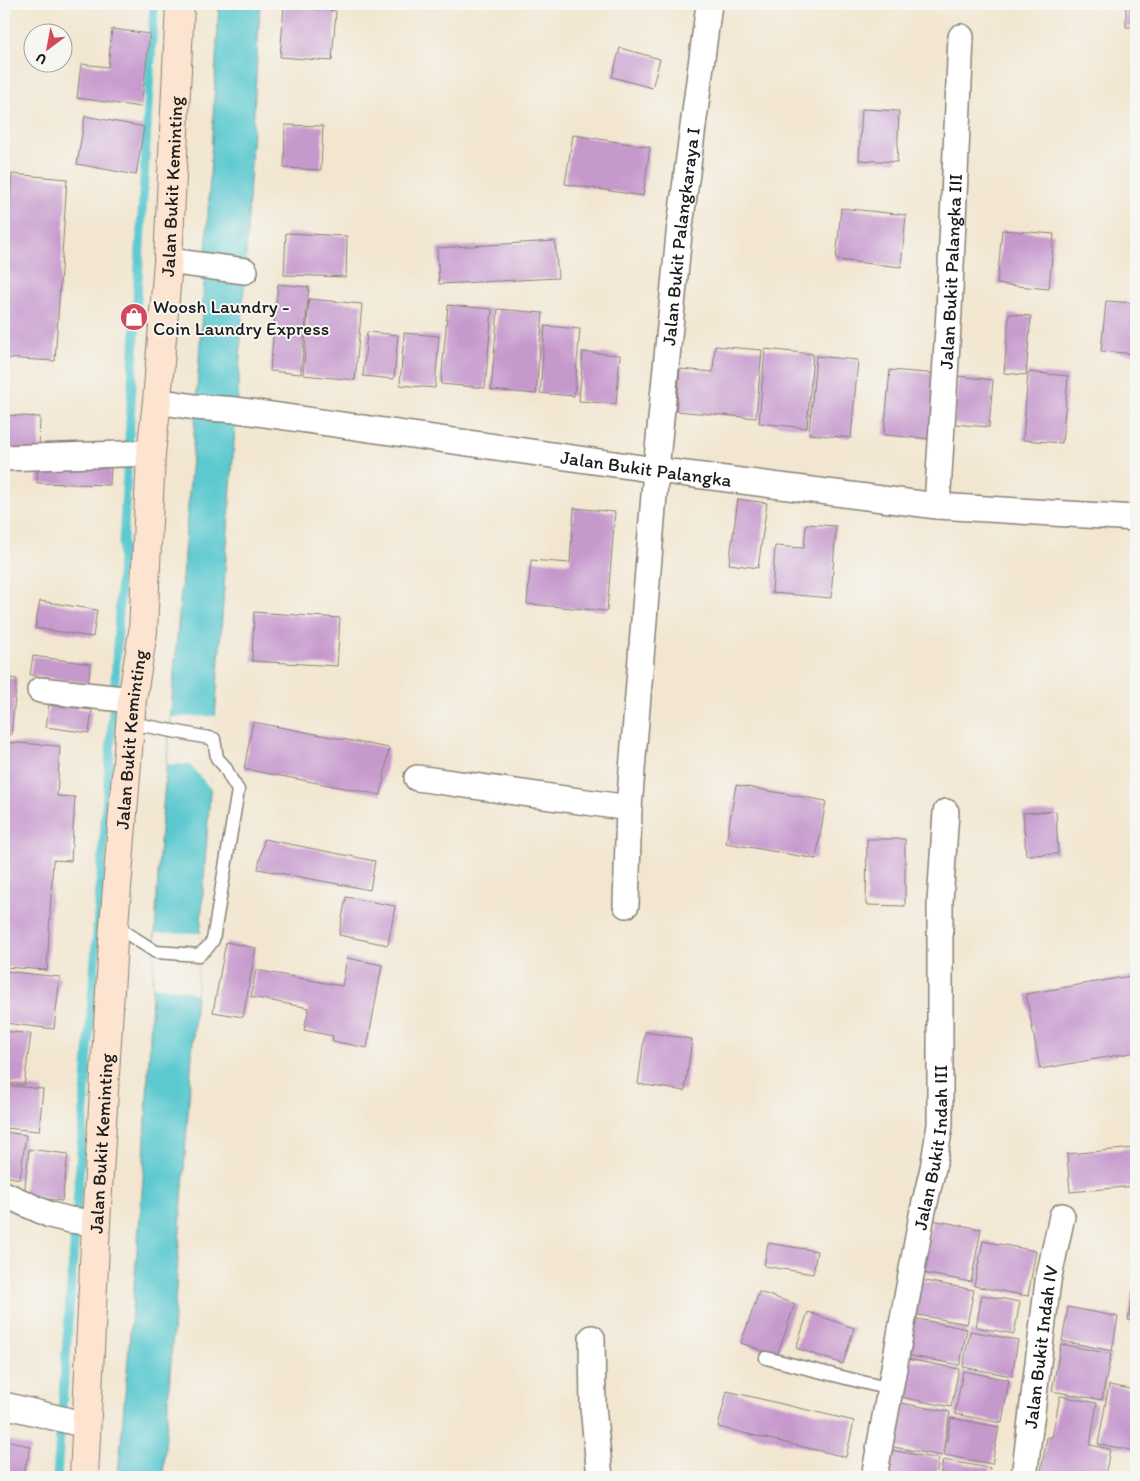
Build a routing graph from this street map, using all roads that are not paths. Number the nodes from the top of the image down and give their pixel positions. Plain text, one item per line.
1 (180, 4) edge
2 (709, 4) edge
3 (961, 37) dead end
4 (168, 261) junction
5 (245, 270) dead end
6 (157, 401) junction
7 (151, 453) junction
8 (4, 458) edge
9 (656, 470) junction
10 (937, 506) junction
11 (1136, 518) edge
12 (40, 690) dead end
13 (132, 712) junction
14 (417, 778) dead end
15 (629, 808) junction
16 (946, 812) dead end
17 (626, 905) dead end
18 (114, 925) junction
19 (4, 1194) edge
20 (1062, 1216) dead end
21 (96, 1223) junction
22 (592, 1338) dead end
23 (766, 1358) dead end
24 (890, 1389) junction
25 (4, 1405) edge
26 (86, 1424) junction
27 (84, 1477) edge
28 (600, 1477) edge
29 (874, 1477) edge
30 (1024, 1477) edge

1 - 4 main road, Jalan Bukit Keminting
2 - 9 street, Jalan Bukit Palangkaraya I
3 - 10 street, Jalan Bukit Palangka III
4 - 5 street
4 - 6 main road, Jalan Bukit Keminting
6 - 7 main road, Jalan Bukit Keminting
6 - 9 street, Jalan Bukit Palangka
7 - 8 street
7 - 13 main road, Jalan Bukit Keminting
9 - 10 street, Jalan Bukit Palangka
9 - 15 street, Jalan Bukit Palangkaraya I
10 - 11 street, Jalan Bukit Palangka
12 - 13 street
13 - 18 main road, Jalan Bukit Keminting
13 - 18 lane
14 - 15 street
15 - 17 street, Jalan Bukit Palangkaraya I
16 - 24 street, Jalan Bukit Indah III
18 - 21 main road, Jalan Bukit Keminting
19 - 21 street
20 - 30 street, Jalan Bukit Indah IV
21 - 26 main road, Jalan Bukit Keminting
22 - 28 street
23 - 24 lane
24 - 29 street, Jalan Bukit Indah III
25 - 26 street
26 - 27 main road, Jalan Bukit Keminting

